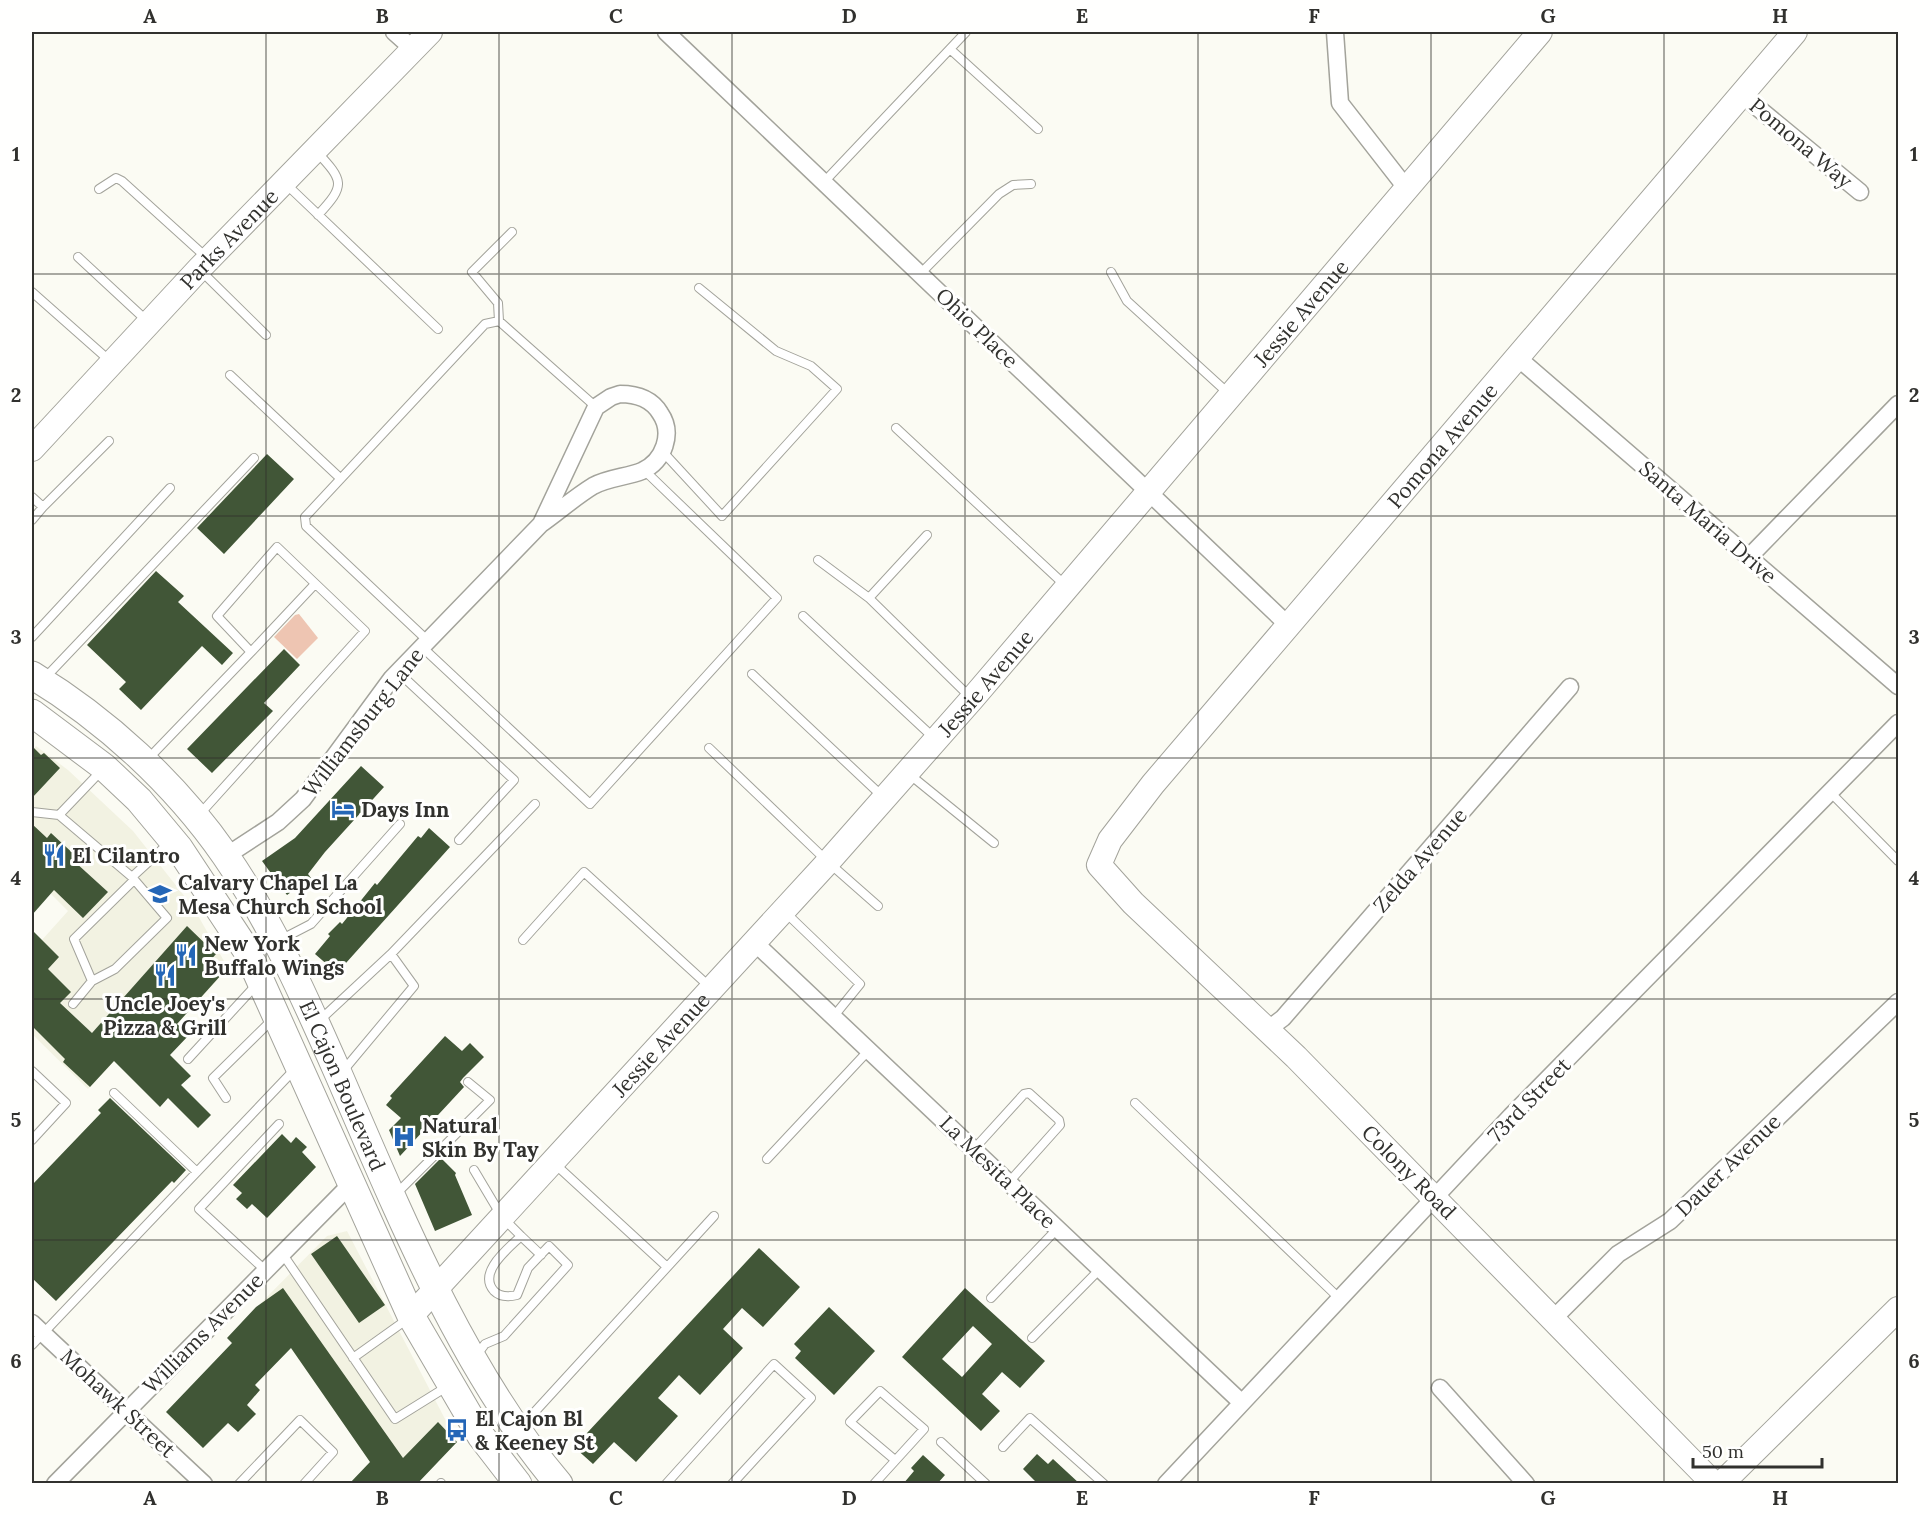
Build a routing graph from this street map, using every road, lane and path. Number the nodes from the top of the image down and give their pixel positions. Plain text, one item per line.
1 (394, 32) edge
2 (430, 32) edge
3 (966, 32) edge
4 (1335, 32) edge
5 (1540, 32) edge
6 (1795, 32) edge
7 (671, 33) edge
8 (413, 49) junction
9 (950, 49) junction
10 (1741, 94) junction
11 (1038, 129) dead end
12 (315, 150) junction
13 (284, 182) junction
14 (824, 182) junction
15 (1031, 184) dead end
16 (99, 189) dead end
17 (1407, 189) junction
18 (1860, 192) dead end
19 (318, 215) junction
20 (512, 232) dead end
21 (78, 257) dead end
22 (204, 265) junction
23 (1111, 272) dead end
24 (920, 274) junction
25 (699, 288) dead end
26 (32, 292) edge
27 (500, 321) junction
28 (149, 324) junction
29 (438, 329) dead end
30 (266, 335) dead end
31 (1518, 358) junction
32 (113, 363) junction
33 (230, 375) dead end
34 (1231, 397) junction
35 (1899, 404) edge
36 (596, 407) junction
37 (896, 428) dead end
38 (109, 441) dead end
39 (32, 449) edge
40 (663, 452) junction
41 (254, 458) dead end
42 (644, 470) junction
43 (340, 478) junction
44 (170, 488) dead end
45 (1150, 493) junction
46 (32, 497) edge
47 (43, 507) junction
48 (32, 520) edge
49 (541, 524) junction
50 (927, 535) dead end
51 (1749, 556) junction
52 (818, 560) dead end
53 (315, 584) junction
54 (1067, 587) junction
55 (869, 598) junction
56 (803, 616) dead end
57 (1288, 625) junction
58 (32, 638) edge
59 (424, 643) junction
60 (251, 652) junction
61 (398, 672) junction
62 (752, 674) dead end
63 (37, 678) edge
64 (1899, 686) edge
65 (1570, 687) dead end
66 (972, 699) junction
67 (34, 719) edge
68 (1899, 723) edge
69 (936, 740) junction
70 (709, 748) dead end
71 (145, 762) junction
72 (104, 767) junction
73 (907, 772) junction
74 (1830, 792) junction
75 (884, 797) junction
76 (535, 804) dead end
77 (32, 812) edge
78 (59, 815) junction
79 (196, 818) junction
80 (400, 824) dead end
81 (172, 840) junction
82 (459, 840) dead end
83 (994, 843) dead end
84 (226, 856) junction
85 (1899, 861) edge
86 (828, 862) junction
87 (1099, 865) joint
88 (133, 879) junction
89 (878, 906) dead end
90 (783, 909) junction
91 (523, 940) dead end
92 (753, 940) junction
93 (277, 942) junction
94 (391, 954) junction
95 (92, 981) junction
96 (260, 981) junction
97 (711, 988) junction
98 (1899, 1002) edge
99 (73, 1004) dead end
100 (275, 1016) junction
101 (834, 1016) junction
102 (316, 1024) junction
103 (1267, 1030) junction
104 (869, 1050) junction
105 (188, 1059) dead end
106 (298, 1067) junction
107 (32, 1071) edge
108 (339, 1076) junction
109 (468, 1082) dead end
110 (114, 1093) dead end
111 (226, 1098) dead end
112 (1135, 1103) dead end
113 (279, 1124) dead end
114 (32, 1140) edge
115 (974, 1149) junction
116 (767, 1159) dead end
117 (552, 1161) junction
118 (474, 1170) dead end
119 (197, 1172) junction
120 (1009, 1182) junction
121 (352, 1183) junction
122 (393, 1198) junction
123 (1436, 1199) junction
124 (714, 1216) dead end
125 (502, 1217) junction
126 (1058, 1228) junction
127 (521, 1236) junction
128 (282, 1253) junction
129 (541, 1255) junction
130 (666, 1266) junction
131 (1100, 1269) junction
132 (265, 1270) junction
133 (436, 1287) junction
134 (991, 1298) dead end
135 (1340, 1299) junction
136 (1899, 1309) edge
137 (411, 1316) junction
138 (1552, 1320) junction
139 (35, 1334) edge
140 (1032, 1338) dead end
141 (353, 1358) junction
142 (474, 1358) junction
143 (450, 1385) junction
144 (1440, 1388) dead end
145 (1242, 1403) junction
146 (125, 1411) junction
147 (517, 1430) junction
148 (941, 1442) dead end
149 (1003, 1446) dead end
150 (895, 1460) junction
151 (511, 1481) edge
152 (55, 1484) edge
153 (204, 1484) edge
154 (239, 1484) edge
155 (304, 1484) edge
156 (559, 1484) edge
157 (666, 1484) edge
158 (732, 1484) edge
159 (874, 1484) edge
160 (986, 1484) edge
161 (1104, 1484) edge
162 (1166, 1484) edge
163 (1526, 1484) edge
164 (1714, 1484) edge
165 (1721, 1484) edge

1 - 8 street
2 - 8 street, Parks Avenue
3 - 9 lane
4 - 17 street
5 - 17 street, Jessie Avenue
6 - 10 street, Pomona Avenue
7 - 14 street, Ohio Place
8 - 12 street, Parks Avenue
9 - 11 lane
9 - 14 lane
10 - 18 street, Pomona Way
10 - 31 street, Pomona Avenue
12 - 13 street, Parks Avenue
12 - 19 lane
13 - 19 lane
13 - 22 street, Parks Avenue
14 - 24 street, Ohio Place
15 - 24 lane
16 - 22 lane
17 - 34 street, Jessie Avenue
19 - 29 lane
20 - 27 lane
21 - 28 lane
22 - 28 street, Parks Avenue
22 - 30 lane
23 - 34 lane
24 - 45 street, Ohio Place
25 - 40 lane
26 - 32 lane
27 - 36 lane
27 - 43 lane
28 - 32 street, Parks Avenue
31 - 51 street, Santa Maria Drive
31 - 57 street, Pomona Avenue
32 - 39 street, Parks Avenue
33 - 43 lane
34 - 45 street, Jessie Avenue
35 - 51 street
36 - 40 street
36 - 49 street, Williamsburg Lane
37 - 54 lane
38 - 47 lane
40 - 42 street, Williamsburg Lane
41 - 63 lane
42 - 49 street, Williamsburg Lane
42 - 59 lane
43 - 59 lane
44 - 58 lane
45 - 54 street, Jessie Avenue
45 - 57 street, Ohio Place
46 - 47 lane
47 - 48 lane
49 - 59 street, Williamsburg Lane
50 - 55 lane
51 - 64 street, Santa Maria Drive
52 - 55 lane
53 - 60 lane
53 - 60 lane
53 - 79 lane
54 - 66 street, Jessie Avenue
55 - 66 lane
56 - 69 lane
57 - 87 street, Pomona Avenue
59 - 61 street, Williamsburg Lane
60 - 71 lane
61 - 82 lane
61 - 84 street, Williamsburg Lane
62 - 75 lane
63 - 71 main road, El Cajon Boulevard
65 - 103 street, Zelda Avenue
66 - 69 street, Jessie Avenue
67 - 72 main road, El Cajon Boulevard
68 - 74 street, 73rd Street
69 - 73 street, Jessie Avenue
70 - 86 lane
71 - 79 main road, El Cajon Boulevard
72 - 78 lane
72 - 81 main road, El Cajon Boulevard
73 - 75 street, Jessie Avenue
73 - 83 lane
74 - 85 lane
74 - 123 street, 73rd Street
75 - 86 street, Jessie Avenue
76 - 94 lane
77 - 78 lane
78 - 88 lane
79 - 84 main road, El Cajon Boulevard
80 - 93 lane
81 - 84 main road
81 - 88 lane
81 - 96 main road, El Cajon Boulevard
84 - 93 main road, El Cajon Boulevard
86 - 89 lane
86 - 90 street, Jessie Avenue
87 - 103 street, Colony Road
88 - 95 lane
88 - 95 lane
90 - 92 street, Jessie Avenue
90 - 101 lane
91 - 97 lane
92 - 97 street, Jessie Avenue
92 - 101 street, La Mesita Place
93 - 102 main road, El Cajon Boulevard
94 - 102 lane
94 - 108 lane
95 - 99 lane
96 - 100 main road, El Cajon Boulevard
96 - 105 lane
97 - 117 street, Jessie Avenue
98 - 138 street, Dauer Avenue
100 - 106 main road, El Cajon Boulevard
100 - 111 lane
101 - 104 street, La Mesita Place
102 - 108 main road, El Cajon Boulevard
103 - 123 street, Colony Road
104 - 115 street, La Mesita Place
104 - 116 lane
106 - 119 lane
106 - 121 main road, El Cajon Boulevard
107 - 114 lane
108 - 122 main road, El Cajon Boulevard
109 - 122 lane
110 - 119 lane
112 - 135 lane
113 - 132 lane
115 - 120 street, La Mesita Place
115 - 120 lane
117 - 125 street, Jessie Avenue
117 - 130 lane
118 - 125 lane
119 - 139 lane
120 - 126 street, La Mesita Place
121 - 128 street, Williams Avenue
121 - 137 main road, El Cajon Boulevard
122 - 133 main road, El Cajon Boulevard
123 - 135 street, 73rd Street
123 - 138 street, Colony Road
124 - 130 lane
125 - 127 lane
125 - 133 street, Jessie Avenue
126 - 131 street, La Mesita Place
126 - 134 lane
127 - 129 lane
127 - 129 lane
128 - 132 street, Williams Avenue
128 - 141 lane
129 - 142 lane
130 - 147 lane
131 - 140 lane
131 - 145 street, La Mesita Place
132 - 146 street, Williams Avenue
133 - 137 street, Jessie Avenue
133 - 142 main road, El Cajon Boulevard
135 - 145 street, 73rd Street
136 - 165 street
137 - 141 lane
137 - 143 main road, El Cajon Boulevard
138 - 164 street, Colony Road
139 - 146 street, Mohawk Street
141 - 143 lane
142 - 147 main road, El Cajon Boulevard
143 - 151 main road, El Cajon Boulevard
144 - 163 street
145 - 162 street, 73rd Street
146 - 152 street, Williams Avenue
146 - 153 street, Mohawk Street
147 - 156 main road, El Cajon Boulevard
148 - 160 lane
149 - 161 lane
150 - 150 lane
150 - 159 lane
154 - 155 lane
157 - 158 lane

